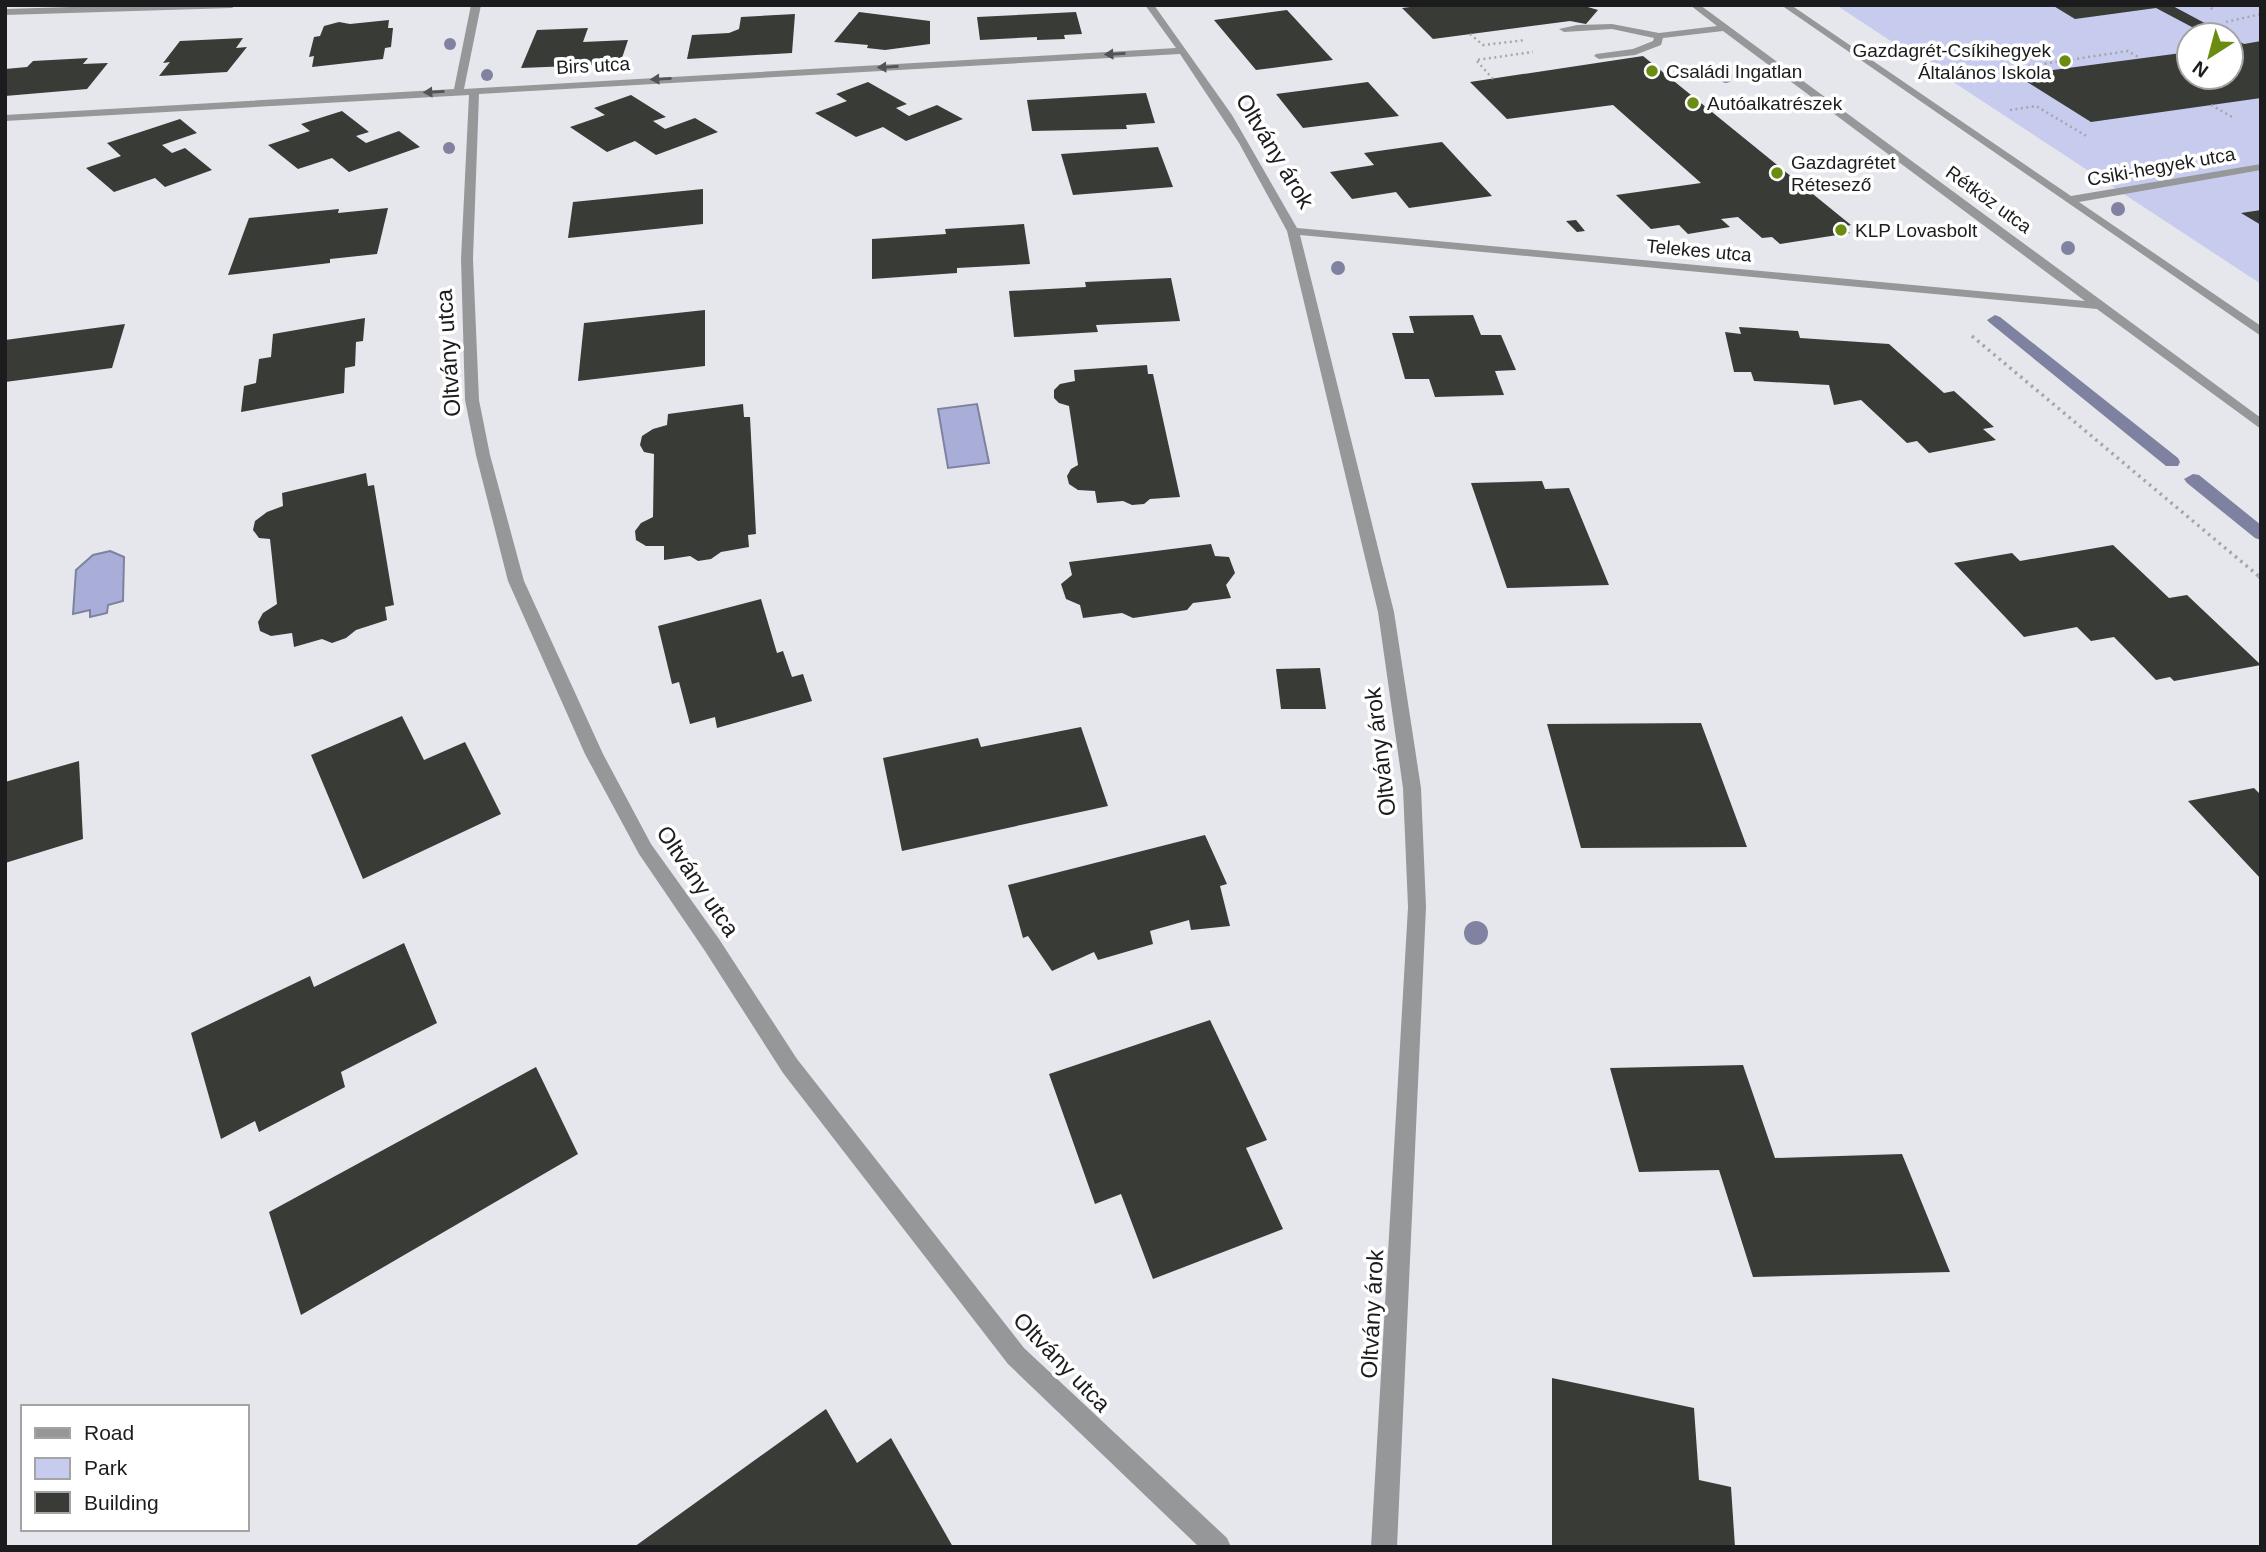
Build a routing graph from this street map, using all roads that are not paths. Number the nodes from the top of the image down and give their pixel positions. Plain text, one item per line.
1 (232, 5) edge
2 (476, 5) edge
3 (1149, 5) edge
4 (1694, 5) edge
5 (1785, 5) edge
6 (5, 12) edge
7 (1726, 28) junction
8 (1564, 29) dead end
9 (1659, 36) junction
10 (1183, 51) junction
11 (1600, 57) dead end
12 (467, 90) junction
13 (5, 118) edge
14 (2261, 167) edge
15 (2068, 200) junction
16 (1293, 231) junction
17 (2102, 306) junction
18 (2261, 332) edge
19 (2261, 425) edge
20 (1218, 1547) edge
21 (1384, 1547) edge

1 - 6 street
2 - 12 street, Oltvány utca
3 - 10 street, Oltvány árok
4 - 7 street, Rétköz utca
5 - 15 street, Rétköz utca
7 - 9 street
7 - 17 street, Rétköz utca
8 - 9 street
9 - 11 street
10 -> 12 street, Birs utca
10 - 16 street, Oltvány árok
12 -> 13 street, Birs utca
12 - 20 street, Oltvány utca
14 - 15 street, Csiki-hegyek utca
15 - 18 street, Rétköz utca
16 - 17 street, Telekes utca
16 - 21 street, Oltvány árok
17 - 19 street, Rétköz utca

